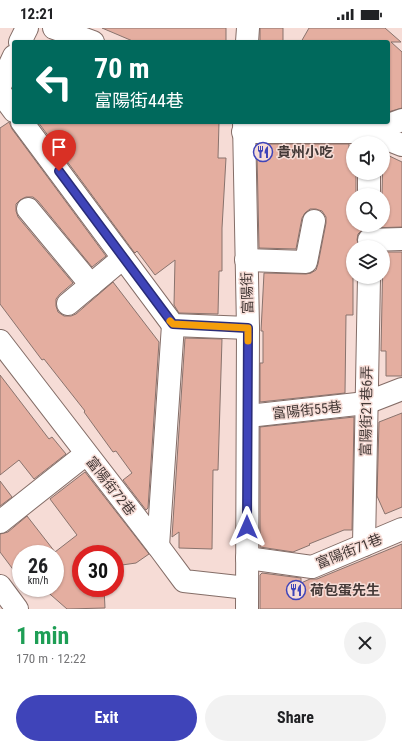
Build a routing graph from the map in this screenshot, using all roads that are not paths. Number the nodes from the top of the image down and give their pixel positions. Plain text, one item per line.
1 (26, 28) edge
2 (54, 28) edge
3 (248, 28) edge
4 (21, 40) edge
5 (87, 40) edge
6 (248, 40) edge
7 (12, 60) edge
8 (0, 86) edge
9 (0, 92) edge
10 (12, 108) edge
11 (402, 120) edge
12 (23, 124) edge
13 (243, 127) edge
14 (356, 136) edge
15 (371, 136) edge
16 (390, 142) edge
17 (402, 145) edge
18 (28, 209) dead end
19 (314, 222) dead end
20 (369, 237) edge
21 (402, 239) edge
22 (123, 258) junction
23 (246, 260) junction
24 (368, 284) edge
25 (91, 285) junction
26 (68, 304) dead end
27 (173, 324) junction
28 (248, 328) junction
29 (0, 341) edge
30 (402, 389) edge
31 (366, 403) junction
32 (248, 416) junction
33 (86, 454) junction
34 (0, 522) edge
35 (402, 529) edge
36 (364, 545) junction
37 (158, 546) junction
38 (247, 558) junction
39 (0, 586) edge
40 (247, 598) edge
41 (17, 609) edge

1 - 4 street
2 - 5 street
3 - 6 street
7 - 8 street
9 - 10 street
11 - 15 street
12 - 22 street
13 - 14 street
13 - 23 street, 富陽街
16 - 17 street
18 - 25 street
19 - 23 street
20 - 21 street
22 - 25 street
22 - 27 street
23 - 28 street, 富陽街
24 - 31 street, 富陽街21巷6弄
25 - 26 street
27 - 28 street
27 - 37 street
28 - 32 street, 富陽街
29 - 33 street, 富陽街72巷
30 - 31 street, 富陽街55巷
31 - 32 street, 富陽街55巷
31 - 36 street, 富陽街21巷6弄
32 - 38 street, 富陽街
33 - 34 street
33 - 37 street, 富陽街72巷
35 - 36 street, 富陽街71巷
36 - 38 street, 富陽街71巷
37 - 40 street, 富陽街72巷
38 - 40 street, 富陽街
39 - 41 street

